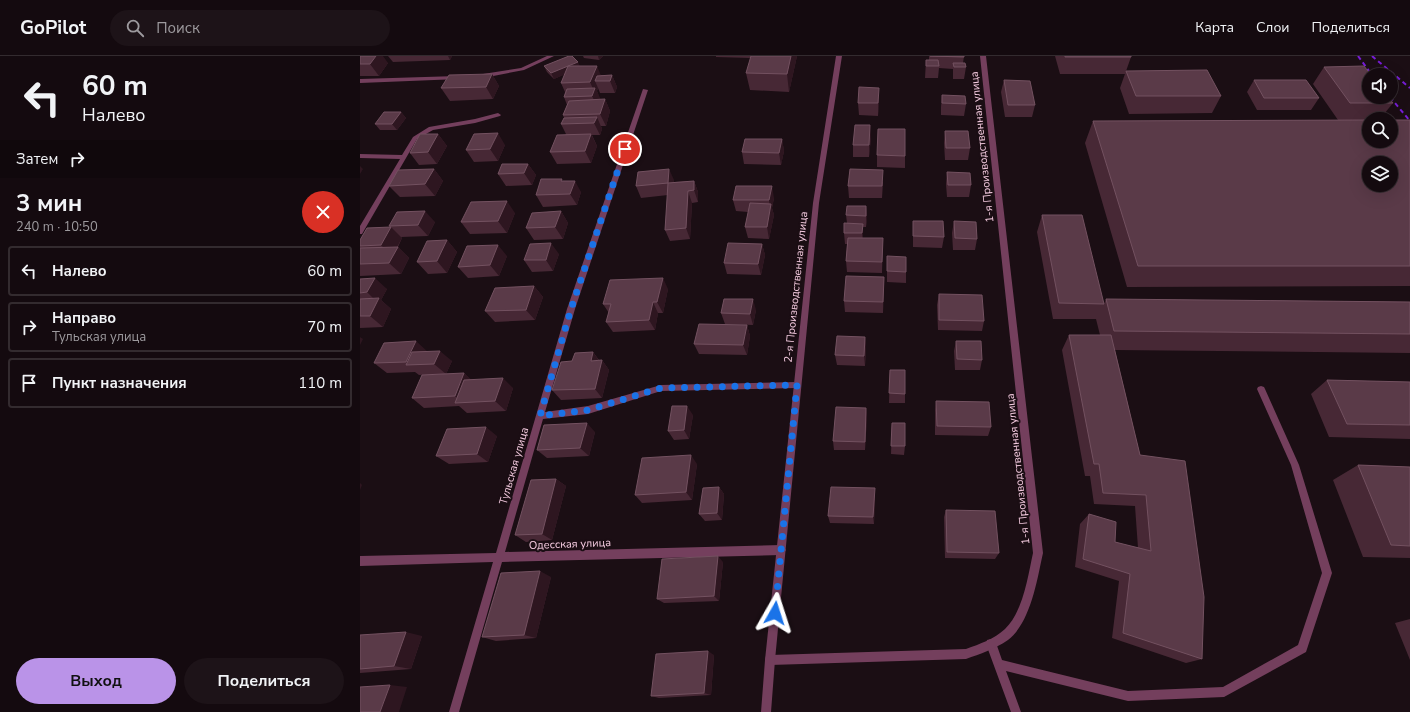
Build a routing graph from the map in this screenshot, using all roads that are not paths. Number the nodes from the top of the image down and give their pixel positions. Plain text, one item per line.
1 (551, 56) edge
2 (839, 56) edge
3 (983, 56) edge
4 (479, 76) edge
5 (466, 77) edge
6 (360, 81) edge
7 (644, 90) dead end
8 (498, 115) dead end
9 (360, 156) edge
10 (404, 157) junction
11 (360, 232) edge
12 (797, 385) junction
13 (1261, 389) dead end
14 (540, 416) junction
15 (781, 550) junction
16 (498, 558) junction
17 (360, 561) edge
18 (991, 644) junction
19 (770, 660) junction
20 (998, 664) junction
21 (454, 712) edge
22 (766, 712) edge
23 (1016, 712) edge

1 - 4 street
2 - 12 street, 2-я Производственная улица
3 - 18 street, 1-я Производственная улица
5 - 6 street
7 - 14 street, Тульская улица
8 - 10 street
9 - 10 street
10 - 11 street
12 - 14 street
12 - 15 street, 2-я Производственная улица
13 - 20 street
14 - 16 street, Тульская улица
15 - 16 street, Одесская улица
15 - 19 street, 2-я Производственная улица
16 - 17 street, Одесская улица
16 - 21 street, Тульская улица
18 - 19 street, 1-я Производственная улица
18 - 20 street
19 - 22 street, 2-я Производственная улица
20 - 23 street

